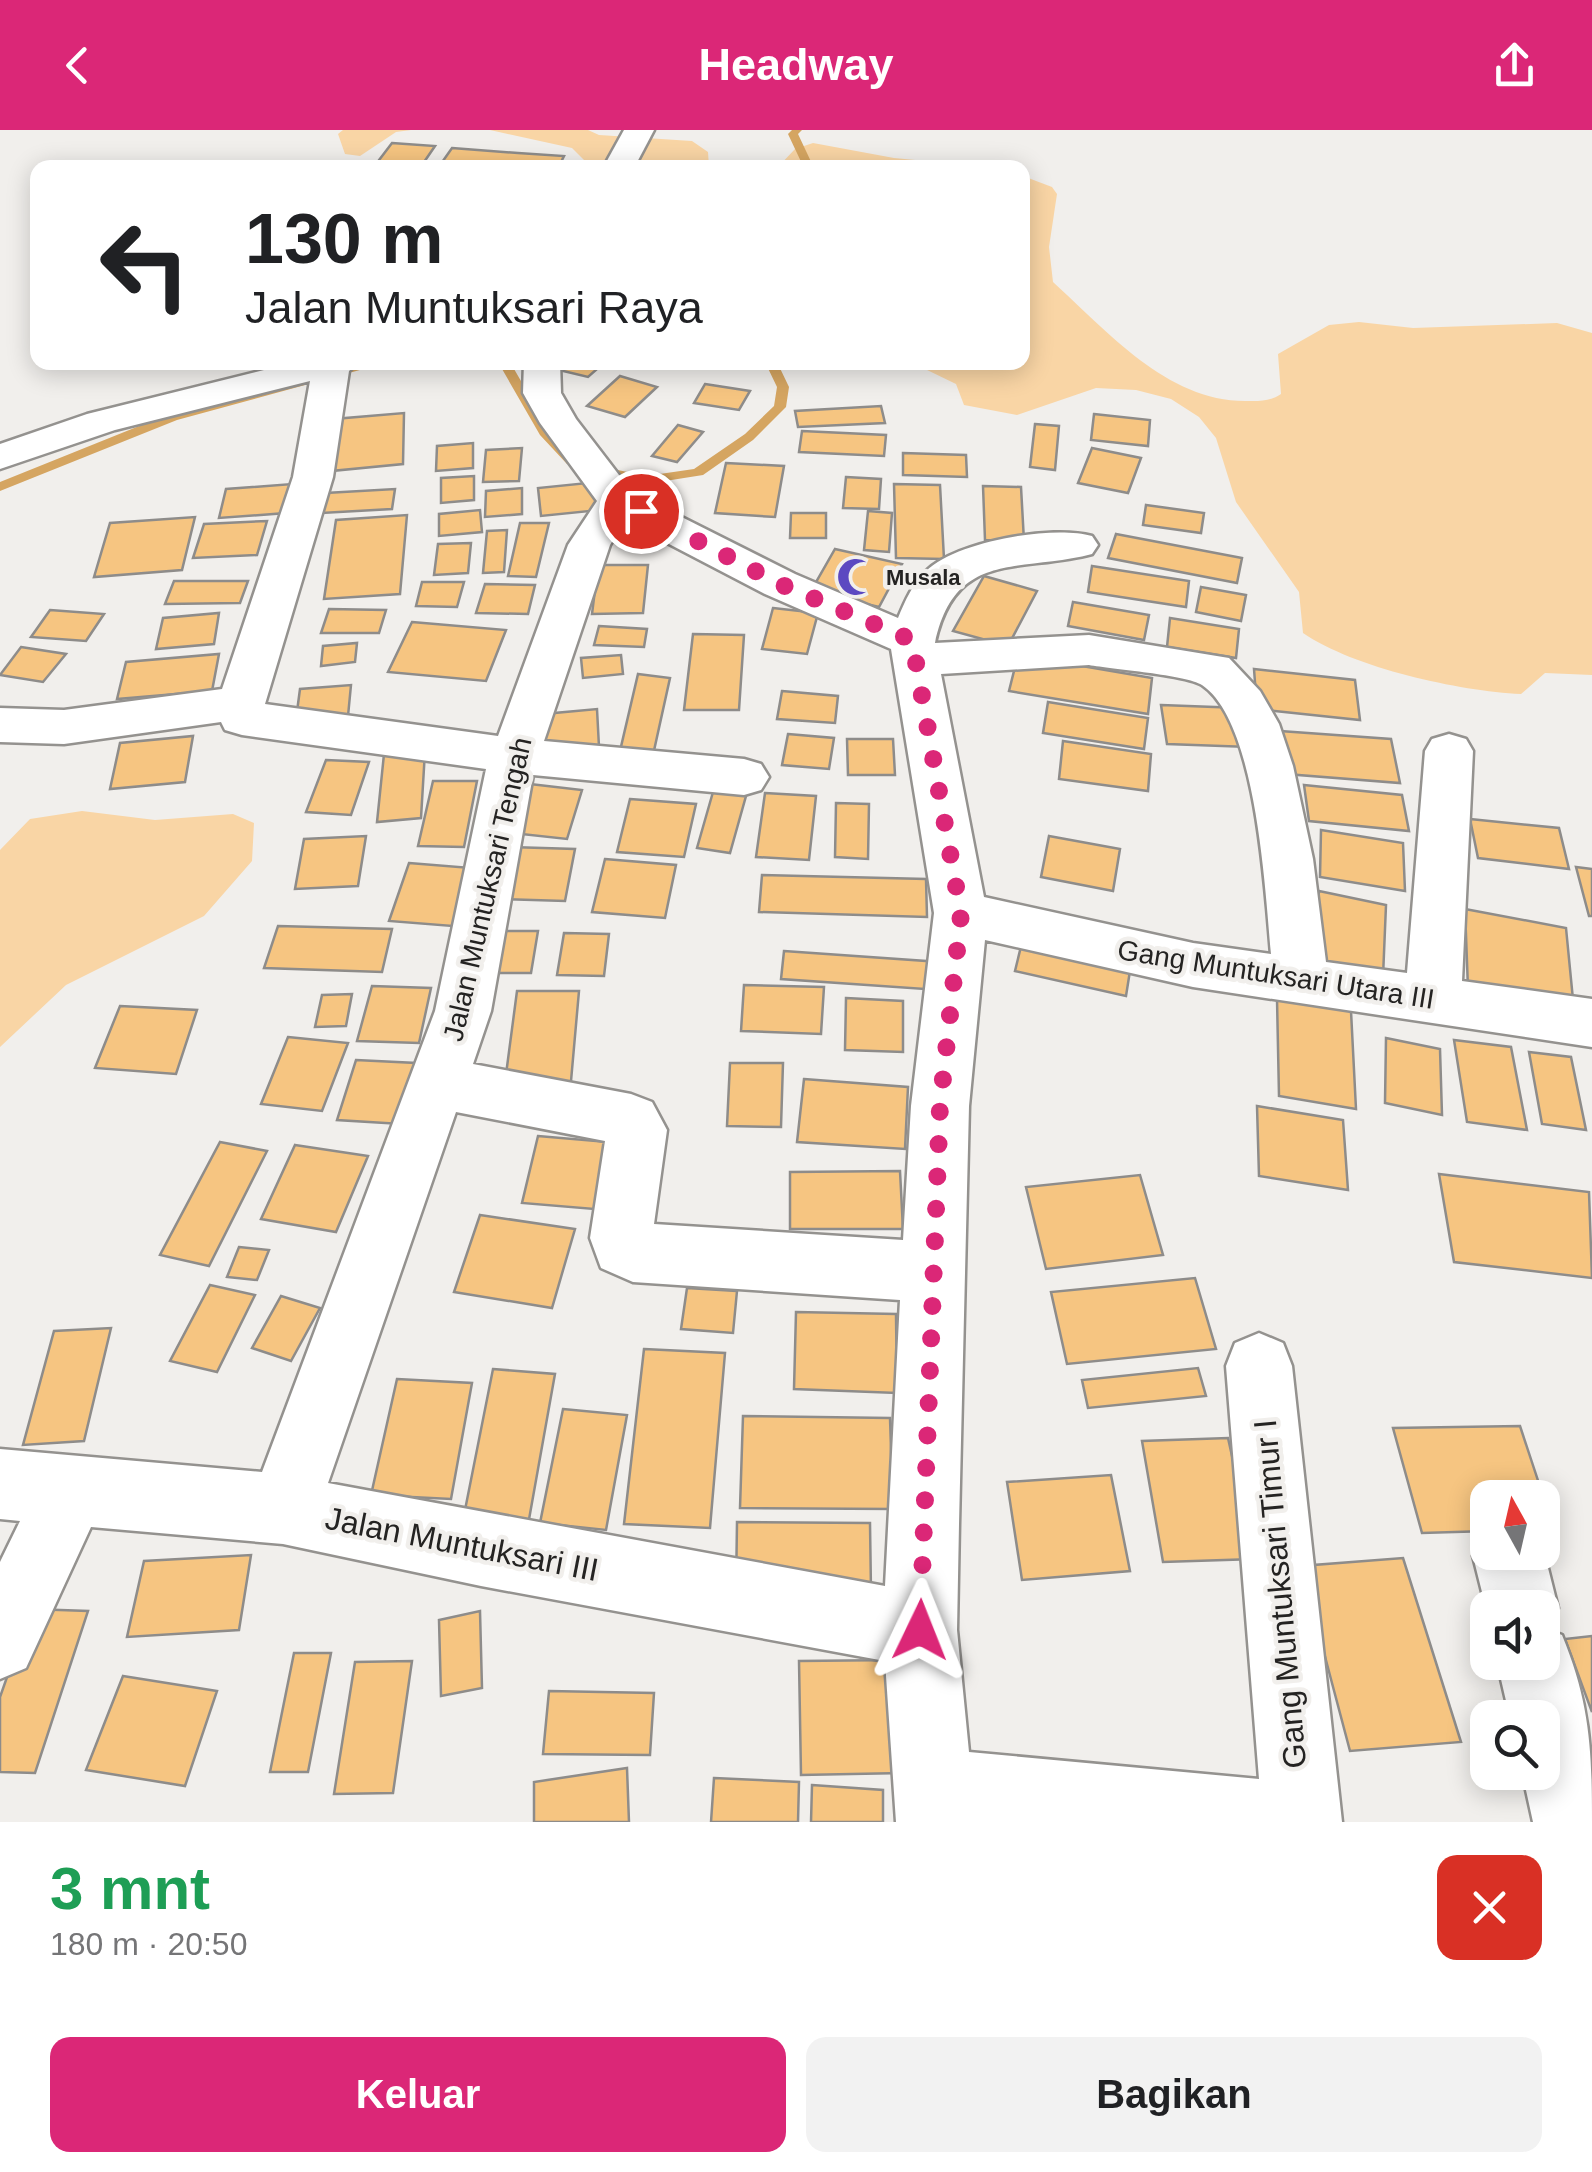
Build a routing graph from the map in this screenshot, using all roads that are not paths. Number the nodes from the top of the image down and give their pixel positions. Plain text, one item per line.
1 (626, 130) edge
2 (639, 130) edge
3 (622, 160) edge
4 (542, 370) edge
5 (332, 374) edge
6 (0, 457) edge
7 (618, 500) junction
8 (1077, 546) dead end
9 (914, 650) junction
10 (241, 703) junction
11 (0, 725) edge
12 (1449, 750) dead end
13 (515, 756) junction
14 (744, 777) dead end
15 (961, 914) junction
16 (1301, 981) junction
17 (1433, 1000) junction
18 (1592, 1023) edge
19 (438, 1083) junction
20 (934, 1272) junction
21 (1259, 1366) dead end
22 (0, 1484) edge
23 (72, 1490) junction
24 (283, 1509) junction
25 (920, 1630) junction
26 (0, 1642) edge
27 (1539, 1680) edge
28 (935, 1805) edge
29 (1288, 1822) edge
30 (1302, 1822) edge
31 (1574, 1822) edge

1 - 2 street
2 - 3 street
4 - 7 street
5 - 6 street
5 - 10 street
7 - 9 street
7 - 13 street, Jalan Muntuksari Tengah
8 - 9 street
9 - 15 street
9 - 16 street
10 - 11 street
10 - 13 street
12 - 17 street
13 - 14 street
13 - 19 street, Jalan Muntuksari Tengah
15 - 16 street, Gang Muntuksari Utara III
15 - 20 street
16 - 17 street, Gang Muntuksari Utara III
17 - 18 street, Gang Muntuksari Utara III
19 - 20 street
19 - 24 street, Jalan Muntuksari Tengah
20 - 25 street
21 - 30 street, Gang Muntuksari Timur I
22 - 23 street, Jalan Muntuksari III
23 - 24 street, Jalan Muntuksari III
23 - 26 street
24 - 25 street, Jalan Muntuksari III
25 - 28 street
27 - 31 street
28 - 29 street

